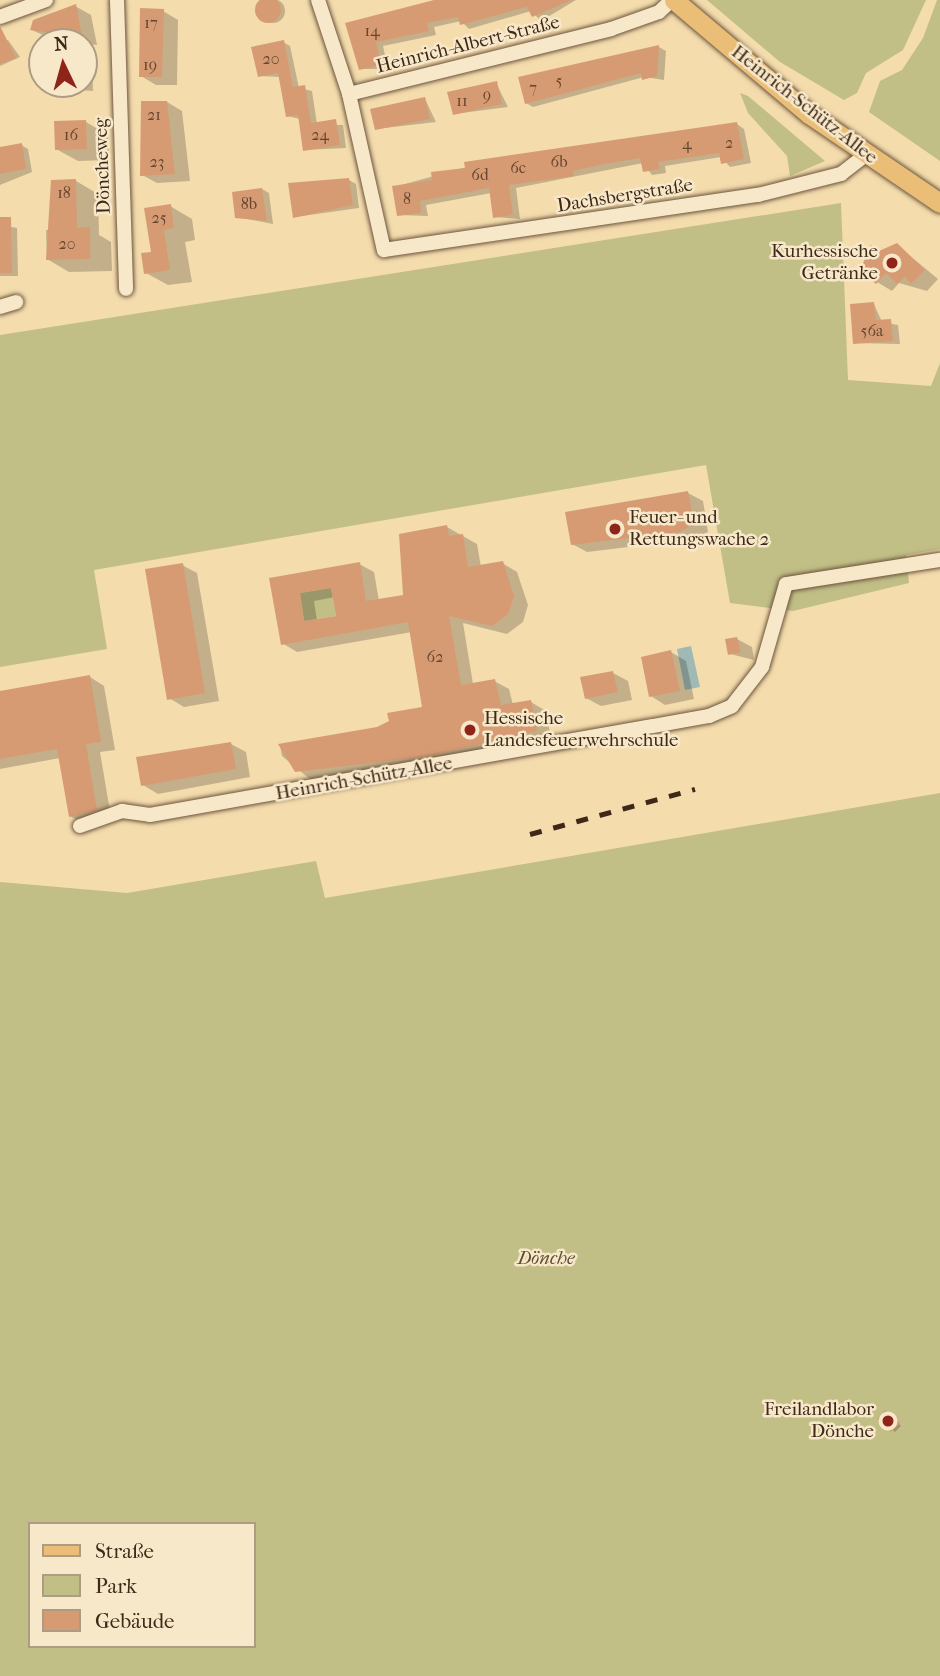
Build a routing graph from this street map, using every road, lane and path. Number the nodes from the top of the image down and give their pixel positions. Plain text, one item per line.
1 (46, 0) edge
2 (117, 0) edge
3 (318, 0) edge
4 (673, 0) edge
5 (0, 17) edge
6 (349, 94) junction
7 (865, 155) junction
8 (940, 203) edge
9 (126, 289) dead end
10 (16, 302) dead end
11 (0, 307) edge
12 (940, 560) edge
13 (80, 826) dead end

1 - 5 street
2 - 9 street, Döncheweg
3 - 6 street
4 - 6 street, Heinrich-Albert-Straße
4 - 7 main road, Heinrich-Schütz-Allee
6 - 7 street, Dachsbergstraße
7 - 8 main road, Heinrich-Schütz-Allee
10 - 11 street
12 - 13 street, Heinrich-Schütz-Allee

